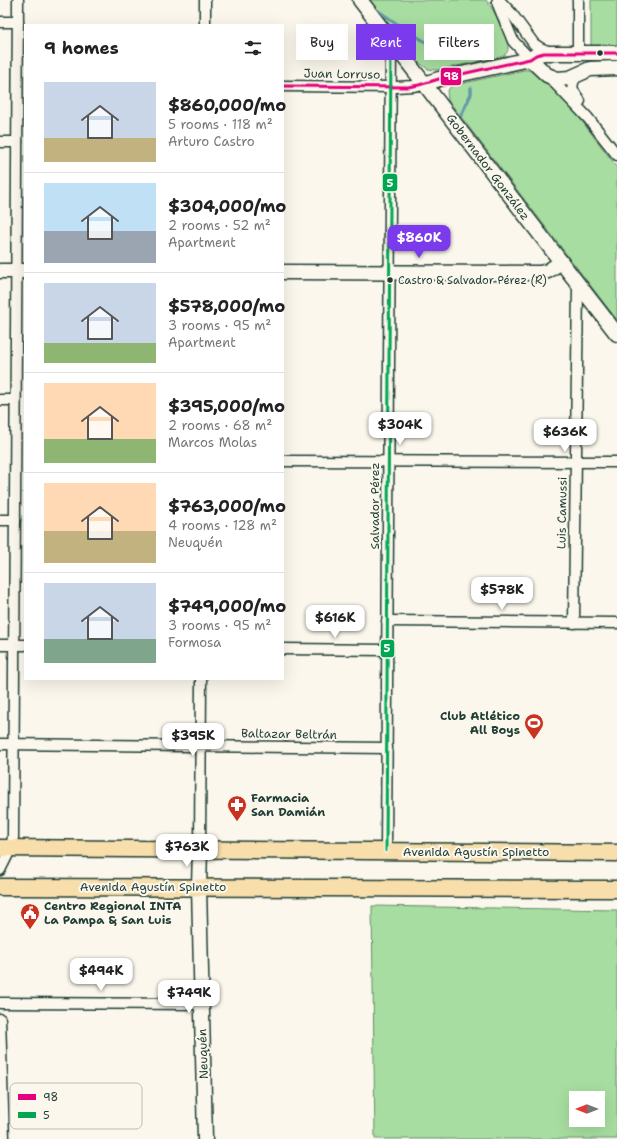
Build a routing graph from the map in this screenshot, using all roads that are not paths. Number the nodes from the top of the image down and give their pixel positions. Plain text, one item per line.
1 (18, 0) edge
2 (205, 0) edge
3 (360, 0) edge
4 (498, 0) edge
5 (578, 0) edge
6 (0, 22) edge
7 (18, 22) junction
8 (205, 24) edge
9 (379, 24) edge
10 (550, 52) junction
11 (578, 53) junction
12 (617, 53) edge
13 (530, 59) junction
14 (391, 60) edge
15 (406, 60) edge
16 (617, 68) edge
17 (580, 74) junction
18 (547, 75) junction
19 (21, 84) edge
20 (424, 84) junction
21 (284, 86) edge
22 (391, 87) junction
23 (588, 118) junction
24 (0, 142) edge
25 (17, 142) junction
26 (617, 155) edge
27 (561, 262) junction
28 (0, 271) edge
29 (21, 271) edge
30 (284, 272) edge
31 (389, 272) junction
32 (578, 284) junction
33 (617, 334) edge
34 (0, 400) edge
35 (16, 400) junction
36 (20, 460) edge
37 (284, 460) edge
38 (388, 461) junction
39 (576, 462) junction
40 (617, 462) edge
41 (0, 520) edge
42 (15, 520) junction
43 (388, 621) junction
44 (574, 623) junction
45 (617, 623) edge
46 (0, 644) edge
47 (14, 645) junction
48 (24, 645) edge
49 (284, 649) edge
50 (387, 650) junction
51 (201, 680) edge
52 (0, 744) edge
53 (13, 744) junction
54 (201, 746) junction
55 (387, 748) junction
56 (6, 848) edge
57 (200, 849) junction
58 (386, 851) junction
59 (617, 853) edge
60 (0, 870) edge
61 (0, 887) edge
62 (199, 887) junction
63 (617, 889) edge
64 (0, 1003) edge
65 (202, 1004) junction
66 (0, 1019) edge
67 (4, 1139) edge
68 (206, 1139) edge

1 - 7 street
2 - 8 street
3 - 9 main road, Gobernador González
4 - 10 street
4 - 13 street
5 - 11 street
6 - 7 street
7 - 19 street
10 - 11 main road
10 - 13 main road
11 - 12 main road
11 - 17 main road
13 - 18 main road
13 - 20 main road
14 - 22 street, Salvador Pérez
15 - 20 main road, Gobernador González
16 - 17 main road
17 - 18 main road
17 - 23 street
18 - 23 street
19 - 25 street
20 - 22 street, Juan Lorruso
20 - 27 main road, Gobernador González
21 - 22 street, Juan Lorruso
22 - 31 street, Salvador Pérez
23 - 26 street
24 - 25 street
25 - 29 street
27 - 31 main road
27 - 32 main road, Gobernador González
28 - 29 main road
29 - 35 street
30 - 31 main road
31 - 38 street, Salvador Pérez
32 - 33 main road, Gobernador González
32 - 39 street, Luis Camussi
34 - 35 street
35 - 36 street
36 - 42 street
37 - 38 street
38 - 39 street
38 - 43 street, Salvador Pérez
39 - 40 street
39 - 44 street, Luis Camussi
41 - 42 street
42 - 47 street
43 - 44 street
43 - 50 street, Salvador Pérez
44 - 45 street
46 - 47 street
47 - 48 street
47 - 53 street
49 - 50 street
50 - 55 street, Salvador Pérez
51 - 54 street
52 - 53 street, Baltazar Beltrán
53 - 54 street, Baltazar Beltrán
53 - 56 street
54 - 55 street, Baltazar Beltrán
54 - 57 street
55 - 58 street, Salvador Pérez
56 - 57 main road, Avenida Agustín Spinetto
56 - 60 street
57 - 58 main road, Avenida Agustín Spinetto
57 - 62 main road, Neuquén
58 - 59 main road, Avenida Agustín Spinetto
61 - 62 main road, Avenida Agustín Spinetto
62 - 63 main road, Avenida Agustín Spinetto
62 - 65 main road, Neuquén
64 - 65 street
65 - 68 main road, Neuquén
66 - 67 street

